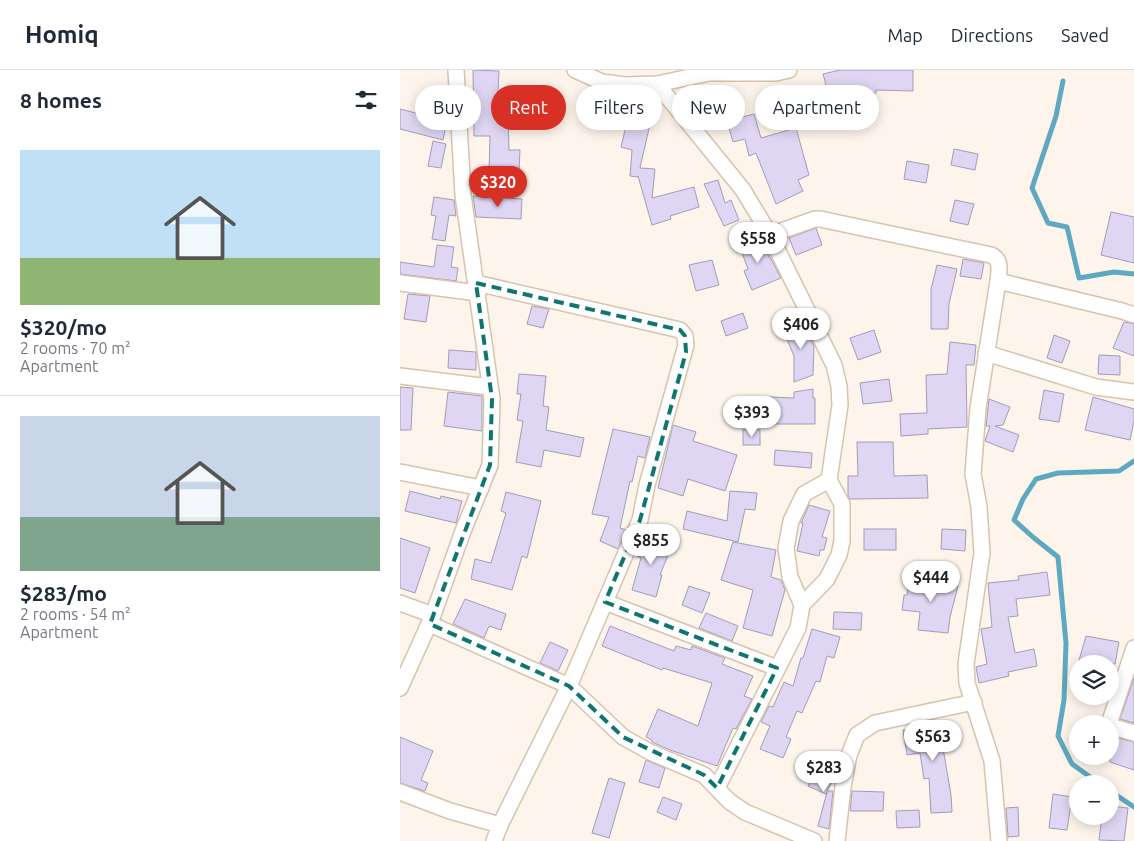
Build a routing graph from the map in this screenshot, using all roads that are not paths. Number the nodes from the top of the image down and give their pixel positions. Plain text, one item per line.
1 (456, 70) edge
2 (575, 70) edge
3 (789, 70) edge
4 (709, 72) edge
5 (656, 84) junction
6 (770, 235) junction
7 (998, 281) junction
8 (400, 284) edge
9 (477, 288) junction
10 (1134, 315) edge
11 (986, 352) junction
12 (400, 376) edge
13 (489, 388) junction
14 (1134, 392) edge
15 (400, 472) edge
16 (828, 480) junction
17 (481, 488) junction
18 (605, 602) junction
19 (400, 603) edge
20 (802, 605) junction
21 (432, 619) junction
22 (1134, 648) edge
23 (777, 668) junction
24 (569, 686) junction
25 (400, 688) edge
26 (974, 702) junction
27 (1113, 715) edge
28 (1119, 728) edge
29 (1134, 734) edge
30 (716, 788) junction
31 (400, 792) edge
32 (500, 825) junction
33 (494, 841) edge
34 (814, 841) edge
35 (837, 841) edge
36 (999, 841) edge

1 - 9 street
2 - 5 street
3 - 4 street
4 - 5 street
5 - 6 street
6 - 7 street
6 - 16 street
7 - 10 street
7 - 11 street
8 - 9 street
9 - 13 street
9 - 18 street
11 - 14 street
11 - 26 street
12 - 13 street
13 - 17 street
15 - 17 street
16 - 20 street
16 - 20 street
17 - 21 street
18 - 23 street
18 - 24 street
19 - 21 street
20 - 23 street
21 - 24 street
21 - 25 street
22 - 27 street
23 - 30 street
24 - 30 street
24 - 32 street
26 - 35 street
26 - 36 street
28 - 29 street
30 - 34 street
31 - 32 street
32 - 33 street

